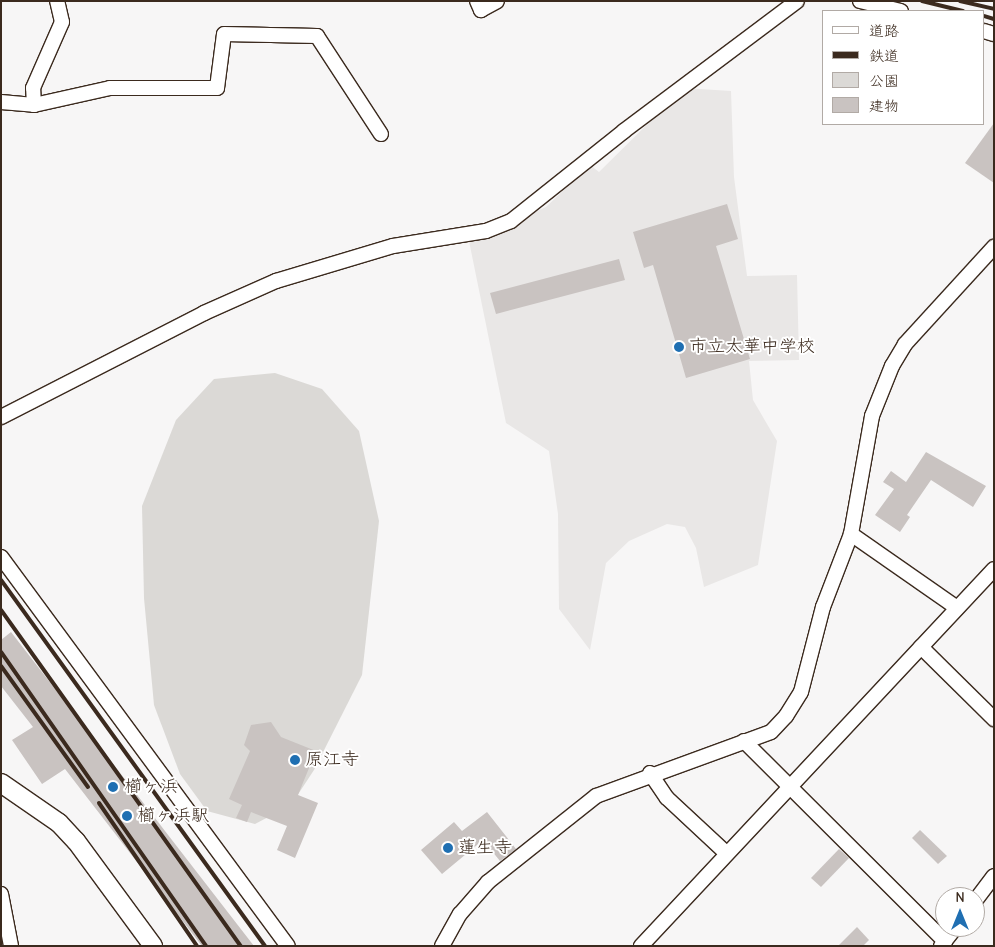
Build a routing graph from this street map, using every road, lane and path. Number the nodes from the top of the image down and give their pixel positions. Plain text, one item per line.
1 (57, 1) edge
2 (477, 1) edge
3 (497, 1) edge
4 (797, 1) edge
5 (860, 1) edge
6 (897, 10) edge
7 (1, 102) edge
8 (34, 106) junction
9 (381, 134) dead end
10 (994, 247) edge
11 (1, 417) edge
12 (851, 534) junction
13 (1, 557) edge
14 (994, 569) edge
15 (957, 608) junction
16 (921, 647) junction
17 (994, 719) edge
18 (744, 742) junction
19 (650, 773) junction
20 (1, 783) edge
21 (791, 788) junction
22 (726, 853) junction
23 (994, 876) edge
24 (985, 888) edge
25 (1, 894) edge
26 (3, 909) edge
27 (943, 943) edge
28 (11, 946) edge
29 (153, 946) edge
30 (288, 946) edge
31 (442, 946) edge
32 (641, 946) edge

1 - 8 street
2 - 3 street
4 - 11 street
5 - 6 street
7 - 8 street
8 - 9 street
10 - 12 street
12 - 15 street
12 - 18 street
13 - 30 street
14 - 15 street
15 - 16 street
16 - 17 street
16 - 21 street
18 - 19 street
18 - 21 street
19 - 22 street
19 - 31 street
20 - 29 main road
21 - 22 street
21 - 27 street
22 - 32 street
23 - 24 street
25 - 26 street
26 - 28 street

